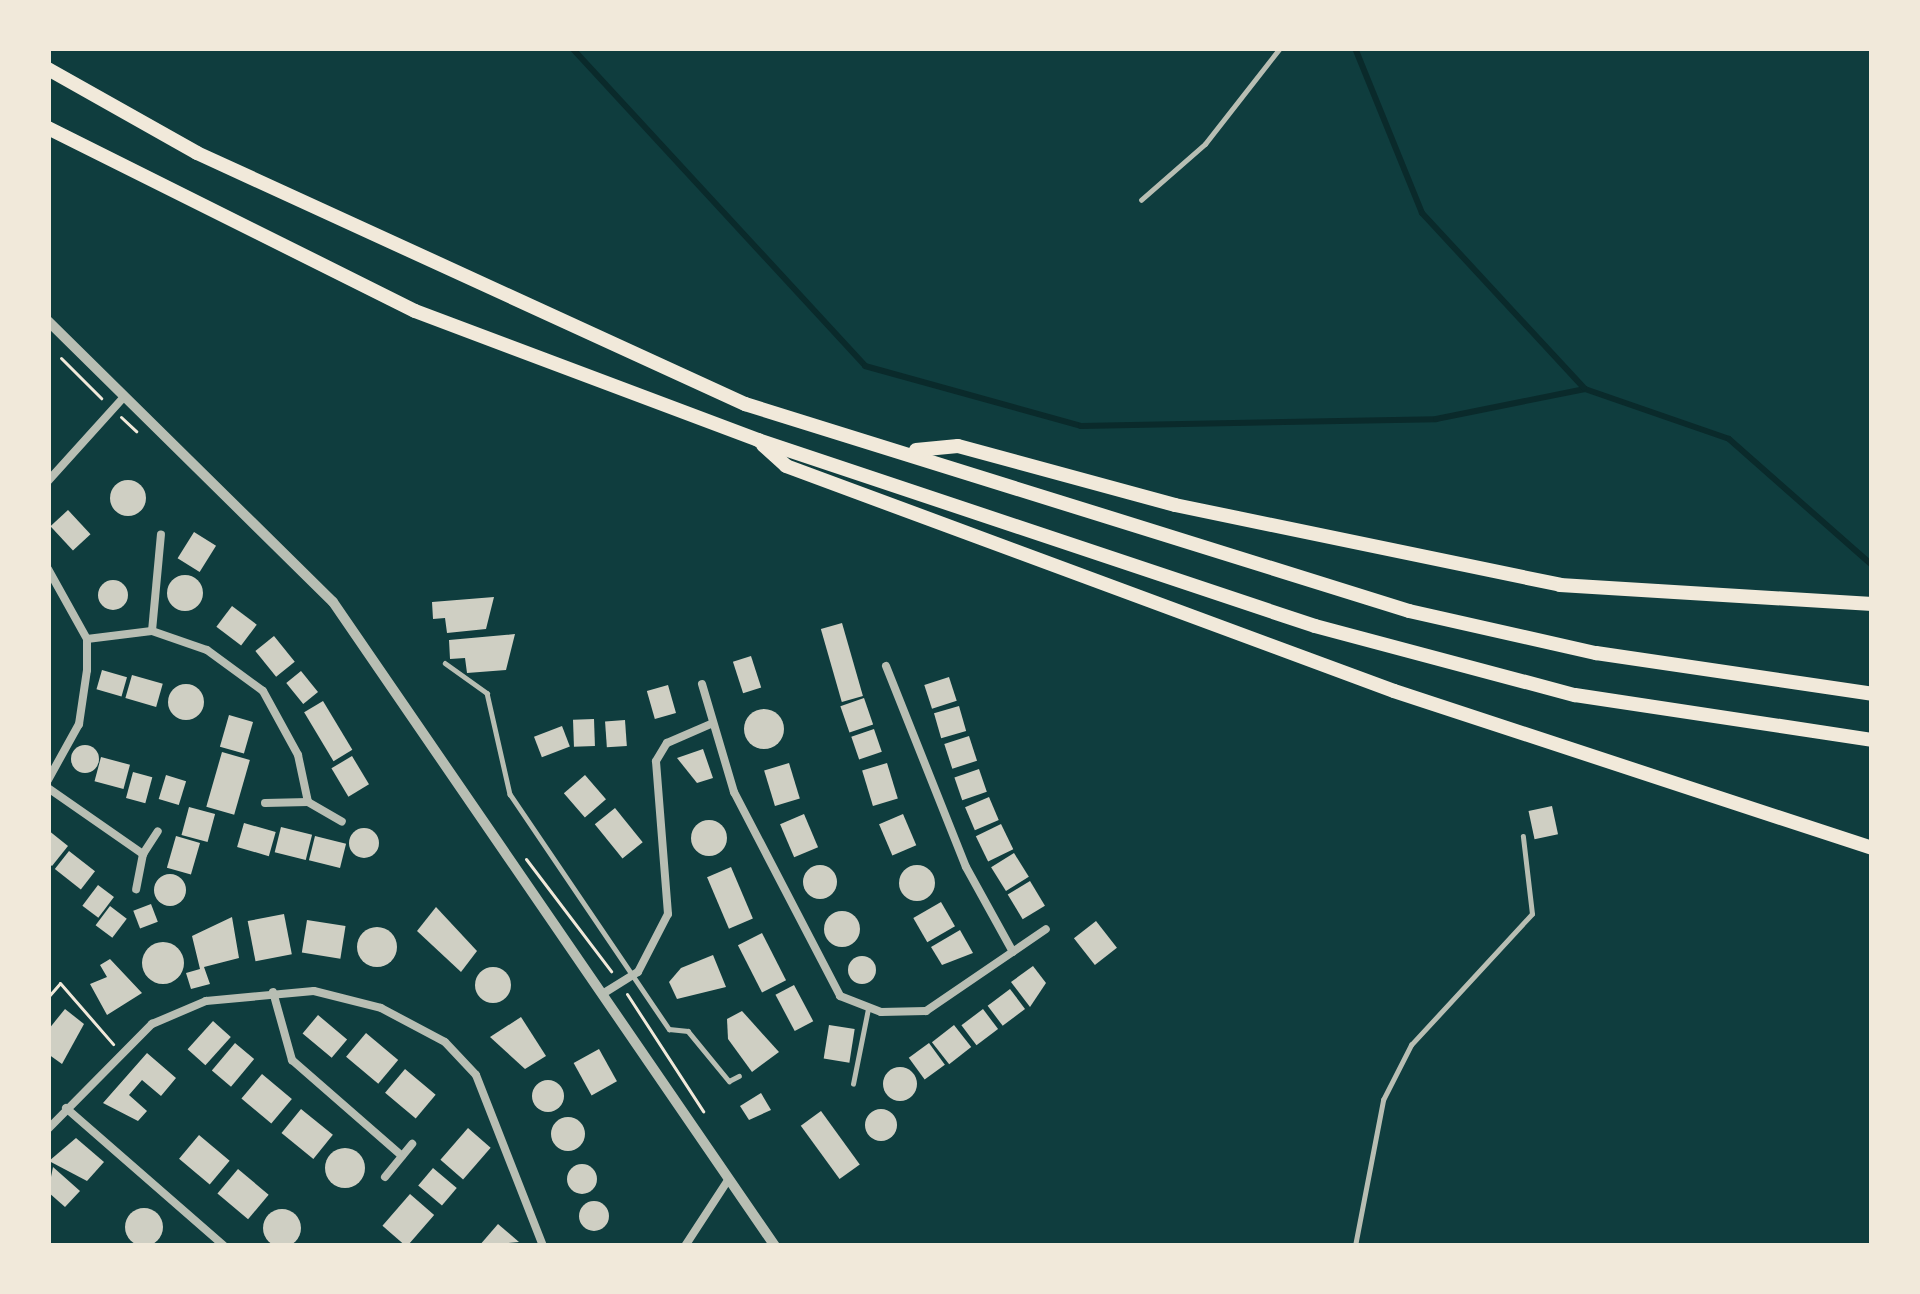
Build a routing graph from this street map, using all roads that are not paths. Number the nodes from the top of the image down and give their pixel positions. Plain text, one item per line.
1 (1280, 48) edge
2 (48, 69) edge
3 (48, 128) edge
4 (1141, 200) dead end
5 (48, 321) edge
6 (123, 398) junction
7 (758, 440) junction
8 (911, 451) junction
9 (48, 481) edge
10 (161, 534) dead end
11 (48, 569) edge
12 (1872, 604) edge
13 (152, 632) junction
14 (86, 639) junction
15 (445, 663) dead end
16 (886, 666) dead end
17 (702, 684) dead end
18 (1872, 694) edge
19 (711, 724) junction
20 (1872, 740) edge
21 (49, 776) edge
22 (308, 802) junction
23 (265, 803) dead end
24 (343, 822) dead end
25 (158, 831) dead end
26 (1523, 837) dead end
27 (1872, 848) edge
28 (142, 854) junction
29 (136, 890) dead end
30 (1046, 929) dead end
31 (1013, 952) junction
32 (638, 972) junction
33 (273, 992) junction
34 (604, 993) junction
35 (868, 1009) junction
36 (739, 1076) dead end
37 (853, 1084) dead end
38 (66, 1108) junction
39 (48, 1129) edge
40 (412, 1144) dead end
41 (402, 1156) junction
42 (385, 1177) dead end
43 (728, 1180) junction
44 (224, 1246) edge
45 (543, 1246) edge
46 (686, 1246) edge
47 (775, 1246) edge
48 (1355, 1246) edge

1 - 4 lane
2 - 8 highway
3 - 7 highway
5 - 6 street
6 - 9 street
6 - 34 street
7 - 20 highway
7 - 27 highway
8 - 12 highway
8 - 18 highway
10 - 13 street
11 - 14 street
13 - 14 street
13 - 22 street
14 - 21 street
15 - 32 lane
16 - 31 street
17 - 19 street
19 - 32 street
19 - 35 street
21 - 28 street
22 - 23 street
22 - 24 street
25 - 28 street
26 - 48 lane
28 - 29 street
30 - 31 street
31 - 35 street
32 - 34 street
32 - 36 lane
33 - 38 street
33 - 41 street
33 - 45 street
34 - 43 street
35 - 37 lane
38 - 39 street
38 - 44 street
40 - 41 street
41 - 42 street
43 - 46 street
43 - 47 street

